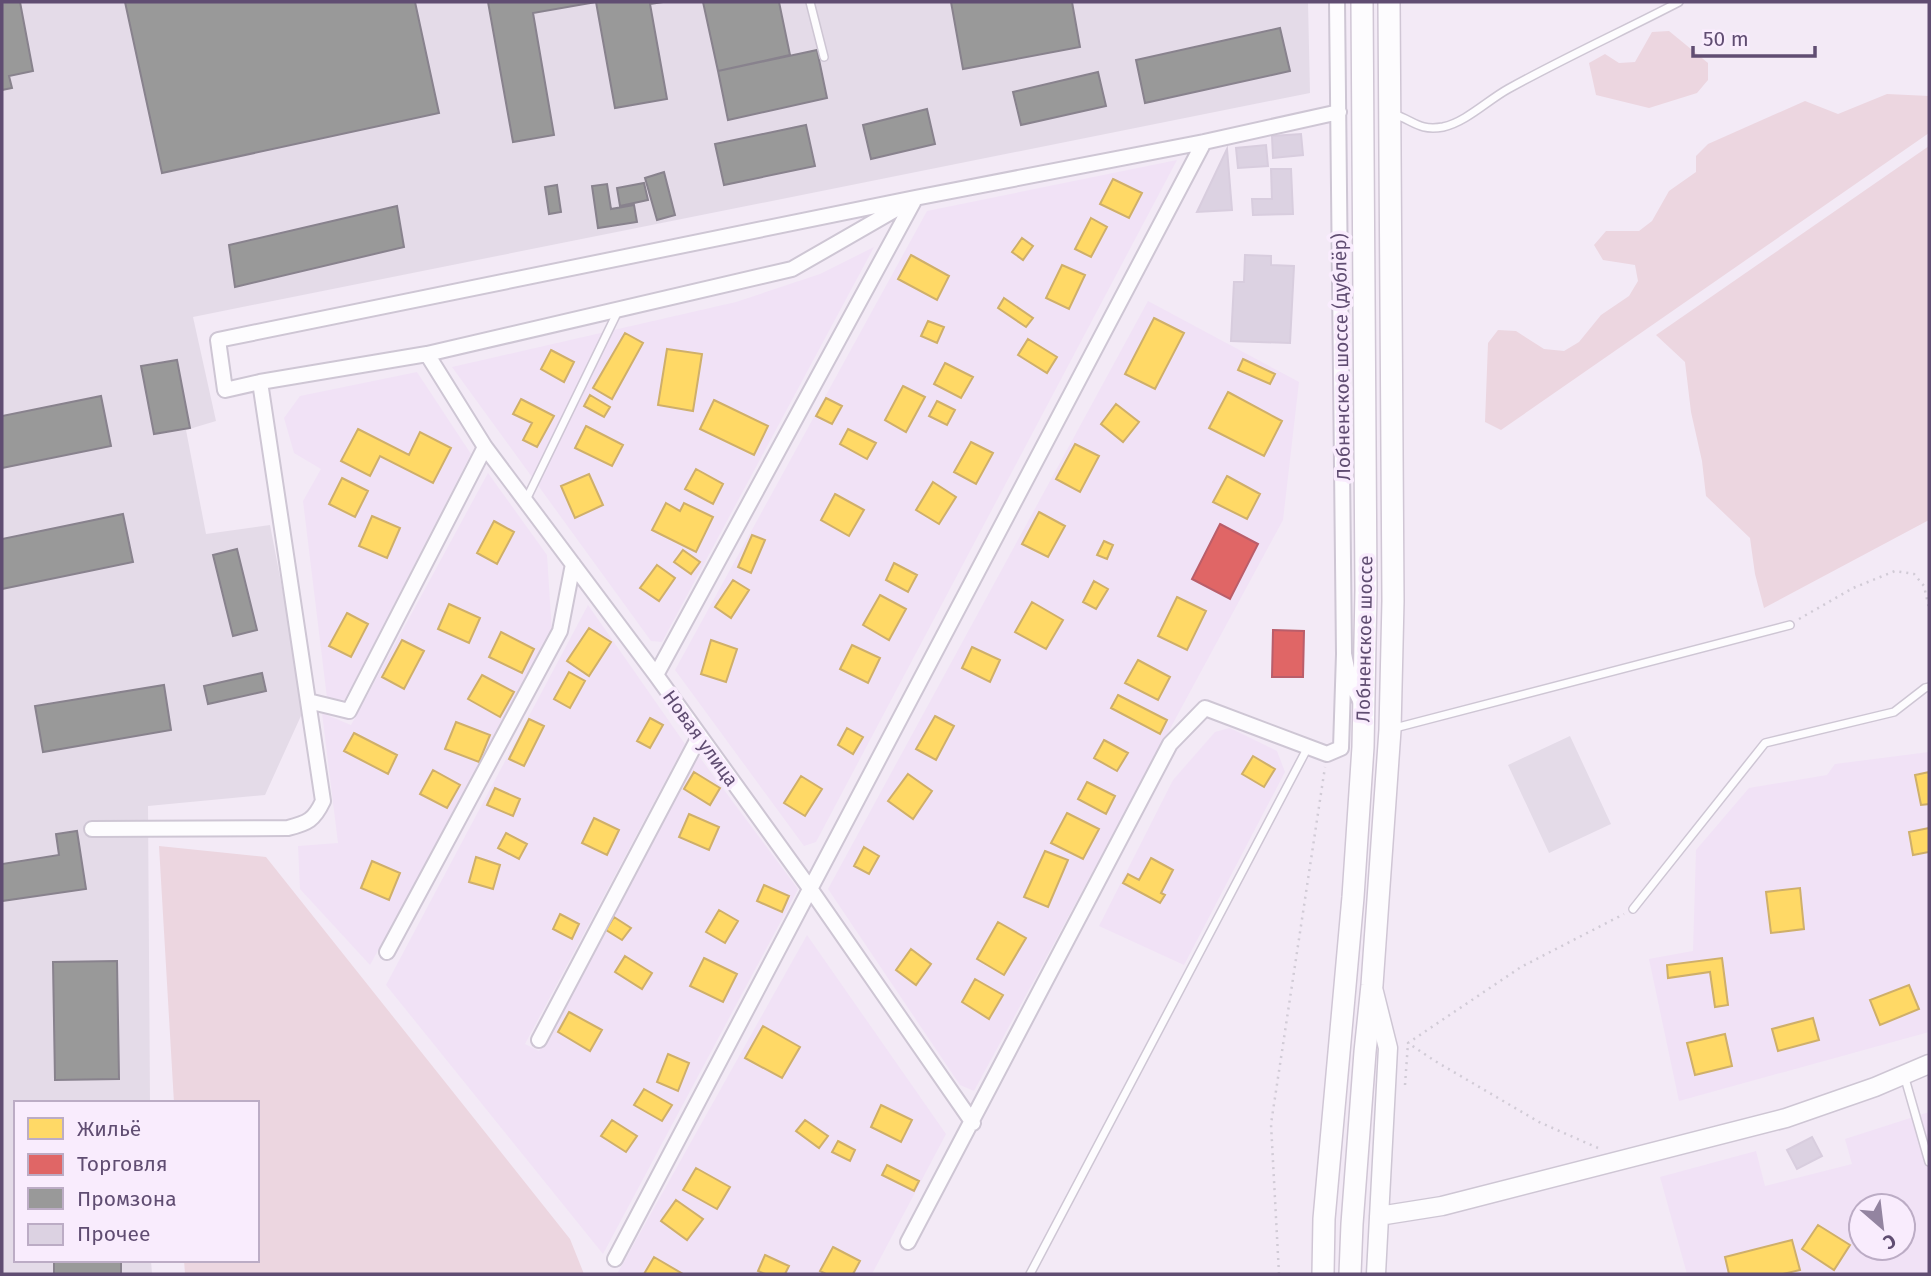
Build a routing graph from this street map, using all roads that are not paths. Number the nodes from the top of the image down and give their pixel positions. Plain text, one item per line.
1 (810, 2) edge
2 (1337, 2) edge
3 (1362, 2) edge
4 (1389, 2) edge
5 (1679, 2) edge
6 (824, 57) dead end
7 (1339, 112) junction
8 (1390, 113) junction
9 (1204, 142) junction
10 (915, 198) junction
11 (619, 308) junction
12 (427, 354) junction
13 (260, 382) junction
14 (485, 447) junction
15 (525, 500) junction
16 (573, 564) junction
17 (1790, 625) road end
18 (1344, 654) junction
19 (656, 675) junction
20 (1929, 687) edge
21 (308, 701) junction
22 (1364, 708) junction
23 (1390, 730) junction
24 (699, 737) junction
25 (1308, 746) junction
26 (92, 829) dead end
27 (809, 887) junction
28 (1633, 909) road end
29 (387, 951) dead end
30 (1373, 985) junction
31 (539, 1040) dead end
32 (1929, 1064) edge
33 (1904, 1075) junction
34 (973, 1123) junction
35 (1929, 1162) edge
36 (1379, 1216) junction
37 (908, 1242) dead end
38 (615, 1259) dead end
39 (1030, 1274) edge
40 (1323, 1274) edge
41 (1350, 1274) edge
42 (1376, 1274) edge

1 - 6 lane
2 - 7 street, Лобненское шоссе (дублёр)
3 - 22 main road, Лобненское шоссе
4 - 8 main road, Лобненское шоссе
5 - 8 lane
7 - 9 street
7 - 18 street, Лобненское шоссе (дублёр)
8 - 23 main road, Лобненское шоссе
9 - 10 street
9 - 27 street
10 - 11 street
10 - 13 street
10 - 19 street
11 - 12 street
11 - 15 lane
12 - 13 street
12 - 14 street, Новая улица
13 - 21 street
14 - 15 street, Новая улица
14 - 21 street
15 - 16 street, Новая улица
16 - 19 street, Новая улица
16 - 29 street
17 - 23 lane
18 - 22 street, Лобненское шоссе (дублёр)
18 - 25 street
19 - 24 street, Новая улица
20 - 28 lane
21 - 26 street
22 - 40 main road, Лобненское шоссе
23 - 30 main road, Лобненское шоссе
24 - 27 street, Новая улица
24 - 31 street
25 - 34 street
25 - 39 lane
27 - 34 street, Новая улица
27 - 38 street
30 - 36 street
30 - 41 main road, Лобненское шоссе
32 - 33 street
33 - 35 lane
33 - 36 street
34 - 37 street
36 - 42 street

